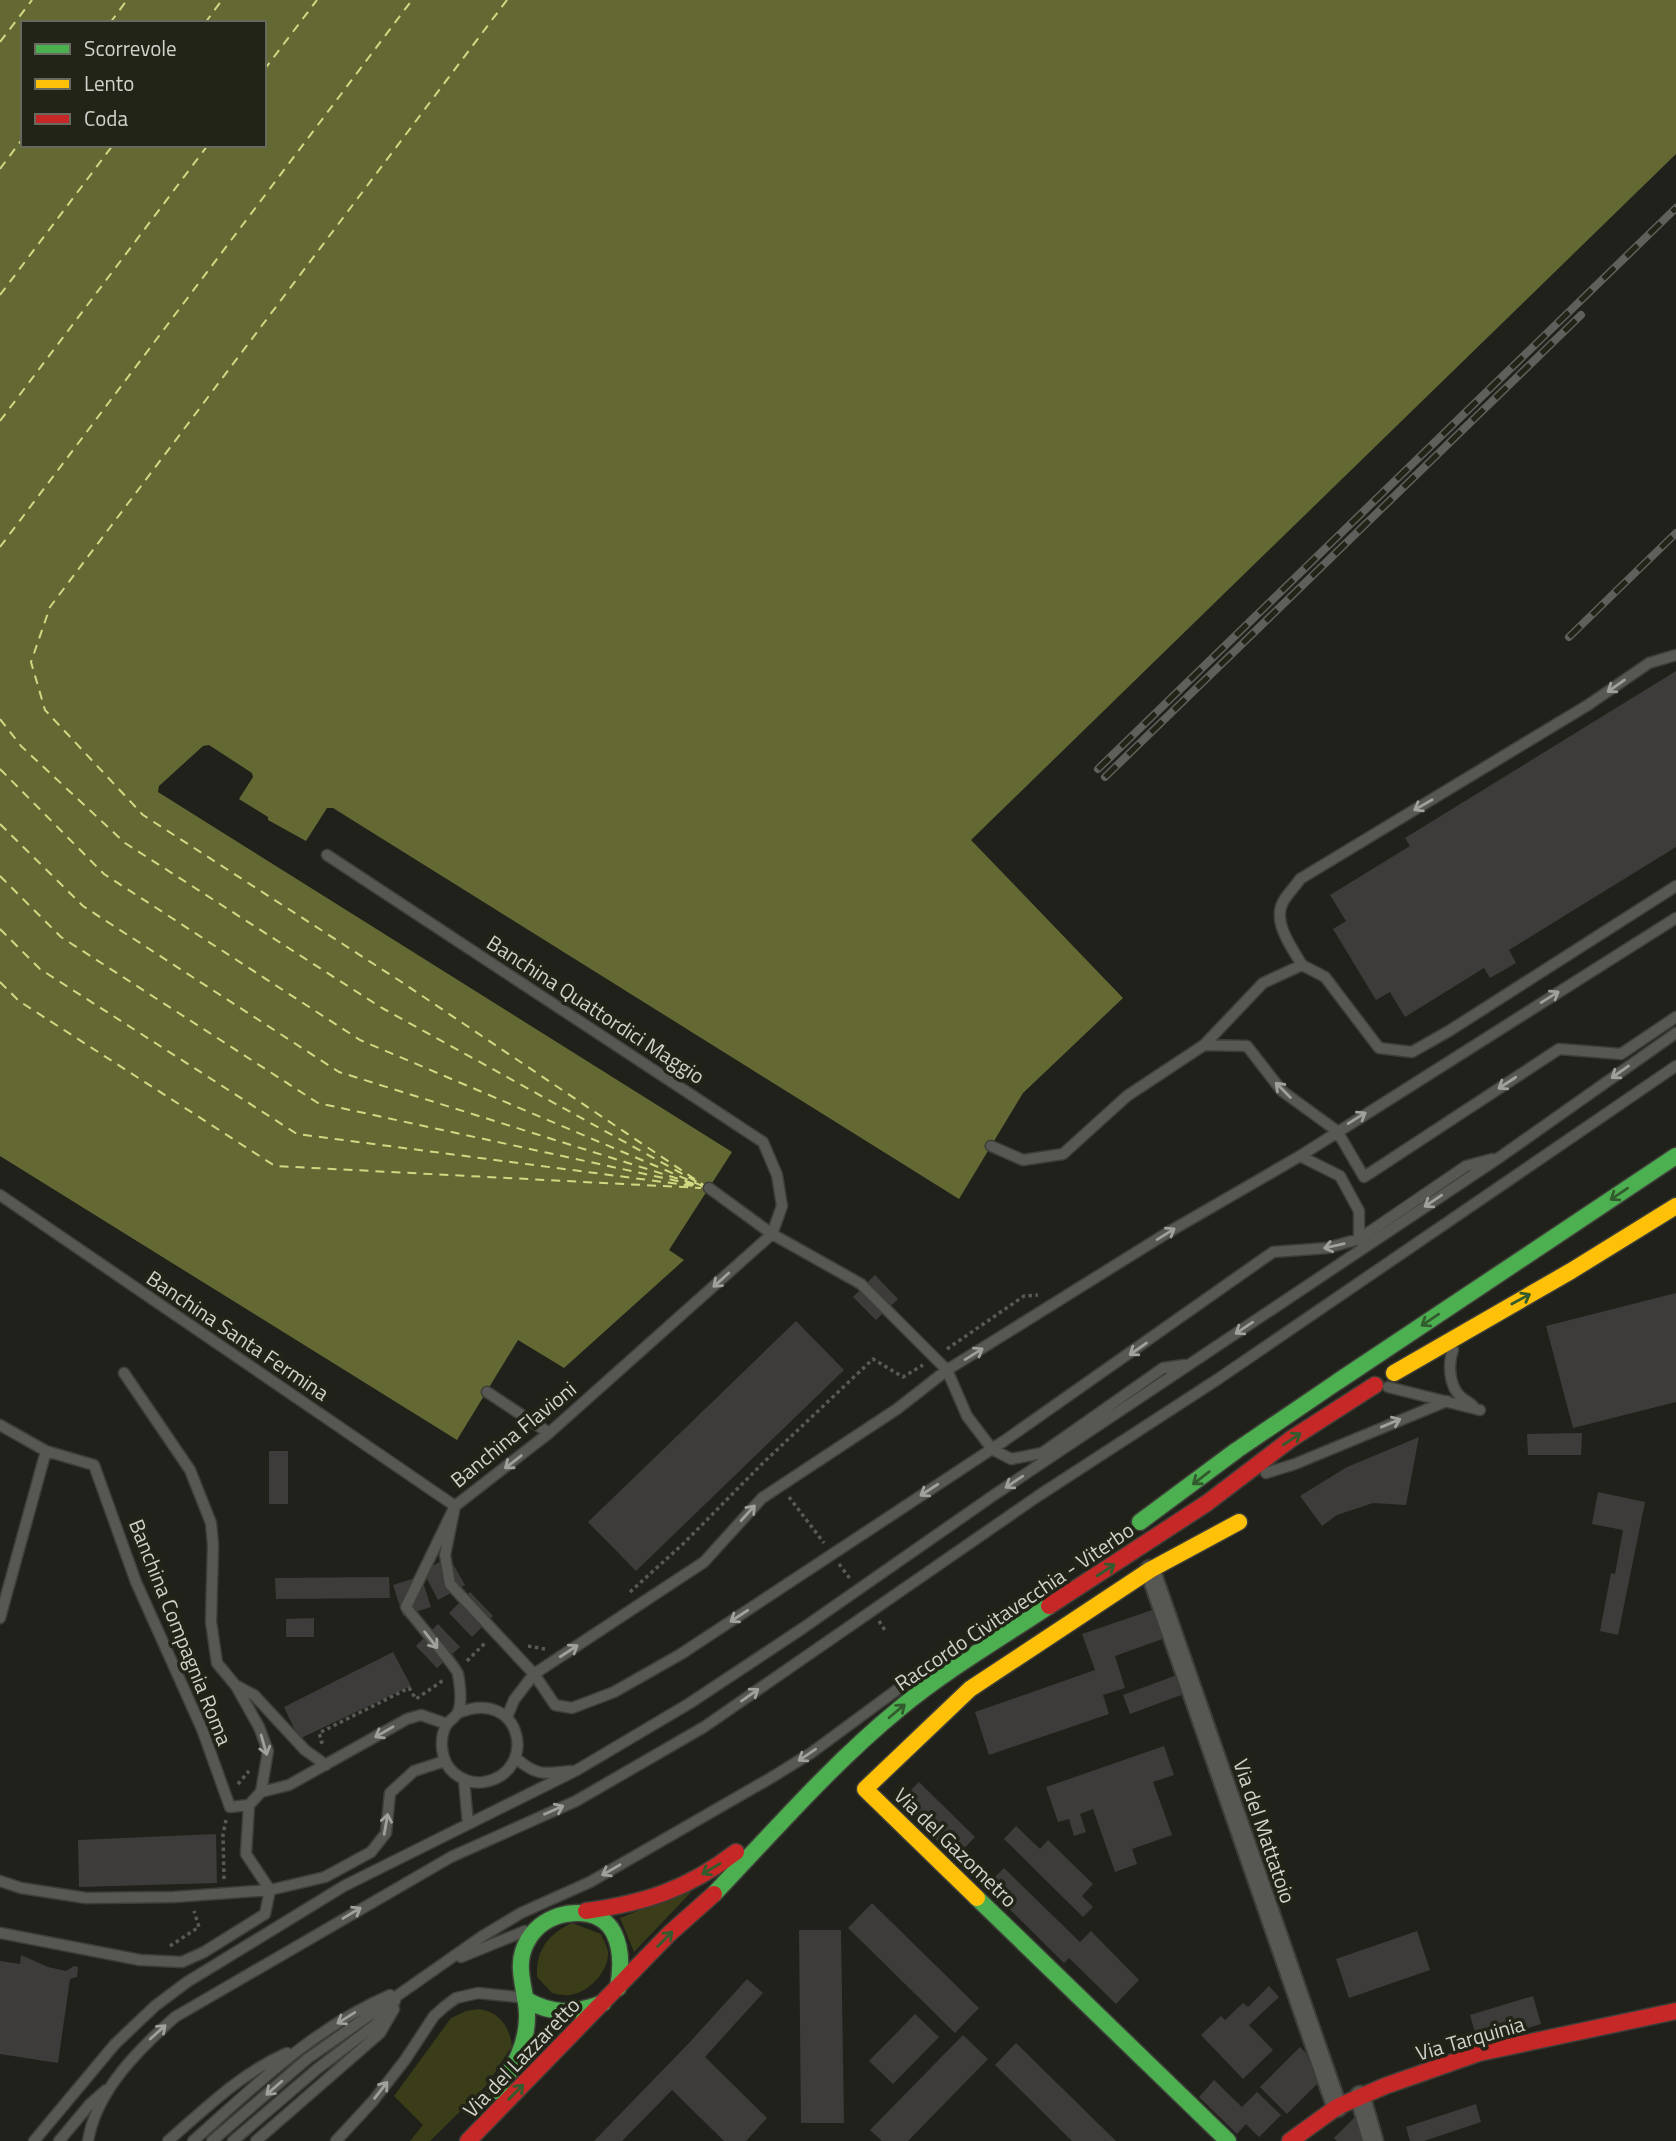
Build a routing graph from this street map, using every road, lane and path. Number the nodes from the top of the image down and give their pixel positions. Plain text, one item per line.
1 (1676, 655) edge
2 (327, 855) dead end
3 (1676, 886) edge
4 (1676, 918) edge
5 (1302, 965) junction
6 (1676, 1017) edge
7 (1676, 1032) edge
8 (1204, 1045) junction
9 (1676, 1066) edge
10 (1337, 1131) junction
11 (991, 1146) dead end
12 (1300, 1156) junction
13 (1676, 1156) edge
14 (1500, 1157) junction
15 (709, 1188) dead end
16 (0, 1195) edge
17 (1676, 1206) edge
18 (772, 1234) junction
19 (1359, 1239) junction
20 (1356, 1253) junction
21 (1462, 1332) junction
22 (1189, 1365) junction
23 (947, 1370) junction
24 (124, 1373) dead end
25 (1337, 1382) junction
26 (1375, 1385) junction
27 (487, 1392) dead end
28 (1447, 1401) junction
29 (0, 1424) edge
30 (549, 1433) junction
31 (992, 1449) junction
32 (46, 1451) junction
33 (1235, 1482) junction
34 (455, 1506) junction
35 (1239, 1521) dead end
36 (1133, 1528) dead end
37 (1150, 1570) junction
38 (0, 1618) edge
39 (929, 1665) dead end
40 (534, 1674) junction
41 (236, 1685) junction
42 (902, 1686) junction
43 (458, 1713) junction
44 (507, 1717) junction
45 (447, 1724) junction
46 (516, 1758) junction
47 (445, 1761) junction
48 (326, 1765) junction
49 (577, 1770) junction
50 (464, 1780) junction
51 (261, 1792) junction
52 (249, 1805) junction
53 (468, 1824) junction
54 (0, 1881) edge
55 (270, 1890) junction
56 (586, 1911) junction
57 (541, 1925) junction
58 (0, 1933) edge
59 (436, 1969) junction
60 (407, 1988) junction
61 (618, 1988) junction
62 (525, 1998) junction
63 (603, 2003) junction
64 (1676, 2011) edge
65 (298, 2049) junction
66 (113, 2083) junction
67 (1360, 2096) junction
68 (1337, 2107) junction
69 (34, 2141) edge
70 (59, 2141) edge
71 (88, 2141) edge
72 (168, 2141) edge
73 (193, 2141) edge
74 (212, 2141) edge
75 (233, 2141) edge
76 (256, 2141) edge
77 (336, 2141) edge
78 (449, 2141) edge
79 (468, 2141) edge
80 (1228, 2141) edge
81 (1290, 2141) edge
82 (1373, 2141) edge

1 -> 5 lane
2 - 18 lane, Banchina Quattordici Maggio
3 - 5 lane
10 -> 4 lane
5 - 8 lane
6 -> 10 lane
7 -> 14 lane
10 -> 8 lane
8 - 11 lane
66 -> 9 lane
10 - 12 lane
12 - 19 lane
23 -> 12 lane
13 -> 25 main road, Raccordo Civitavecchia - Viterbo
14 - 19 lane
14 -> 20 lane
15 - 18 lane
16 - 34 lane, Banchina Santa Fermina
21 -> 17 main road, Raccordo Civitavecchia - Viterbo
18 - 23 lane
18 -> 30 lane, Banchina Flavioni
19 - 20 lane
19 -> 31 lane
20 -> 22 lane
21 - 26 main road, Raccordo Civitavecchia - Viterbo
21 - 28 lane
22 - 31 lane
22 -> 49 lane
23 - 31 lane
40 -> 23 lane
24 - 41 lane
25 - 26 lane
25 -> 36 main road, Raccordo Civitavecchia - Viterbo
26 - 28 lane
33 -> 26 main road, Raccordo Civitavecchia - Viterbo
27 - 30 lane
33 -> 28 lane
29 - 32 lane, Banchina Compagnia Roma
30 -> 34 lane, Banchina Flavioni
31 -> 40 lane
32 - 38 lane
32 - 52 lane, Banchina Compagnia Roma
61 -> 33 main road, Raccordo Civitavecchia - Viterbo
34 - 40 lane
34 -> 43 lane, Banchina Flavioni
35 - 37 main road, Via del Gazometro
37 - 68 street, Via del Mattatoio
37 - 80 main road, Via del Gazometro
39 - 42 main road, Raccordo Civitavecchia - Viterbo
40 - 44 lane
41 - 48 lane
41 -> 51 lane
42 -> 56 main road, Raccordo Civitavecchia - Viterbo
42 -> 59 lane
43 - 44 lane
43 - 45 lane
44 - 46 lane
45 - 47 lane
45 -> 48 lane
46 - 49 lane
46 - 50 lane
47 - 50 lane
55 -> 47 lane
48 - 51 lane
49 - 53 lane
50 - 53 lane
51 - 52 lane
52 - 55 lane
53 - 69 lane
54 - 55 lane
55 - 58 lane
56 - 57 main road
56 - 61 main road
57 - 59 lane
57 - 62 main road
59 - 60 lane
60 -> 65 lane
60 -> 74 lane
60 - 75 lane
60 - 76 lane
61 - 63 main road
62 - 63 main road
77 -> 62 lane
62 - 78 main road, Via del Lazzaretto
79 -> 63 main road, Via del Lazzaretto
64 - 67 main road, Via Tarquinia
65 - 72 lane
65 - 73 lane
66 - 70 lane
66 - 71 lane
67 - 68 main road, Via Tarquinia
67 - 82 street
68 - 81 main road, Via Tarquinia

